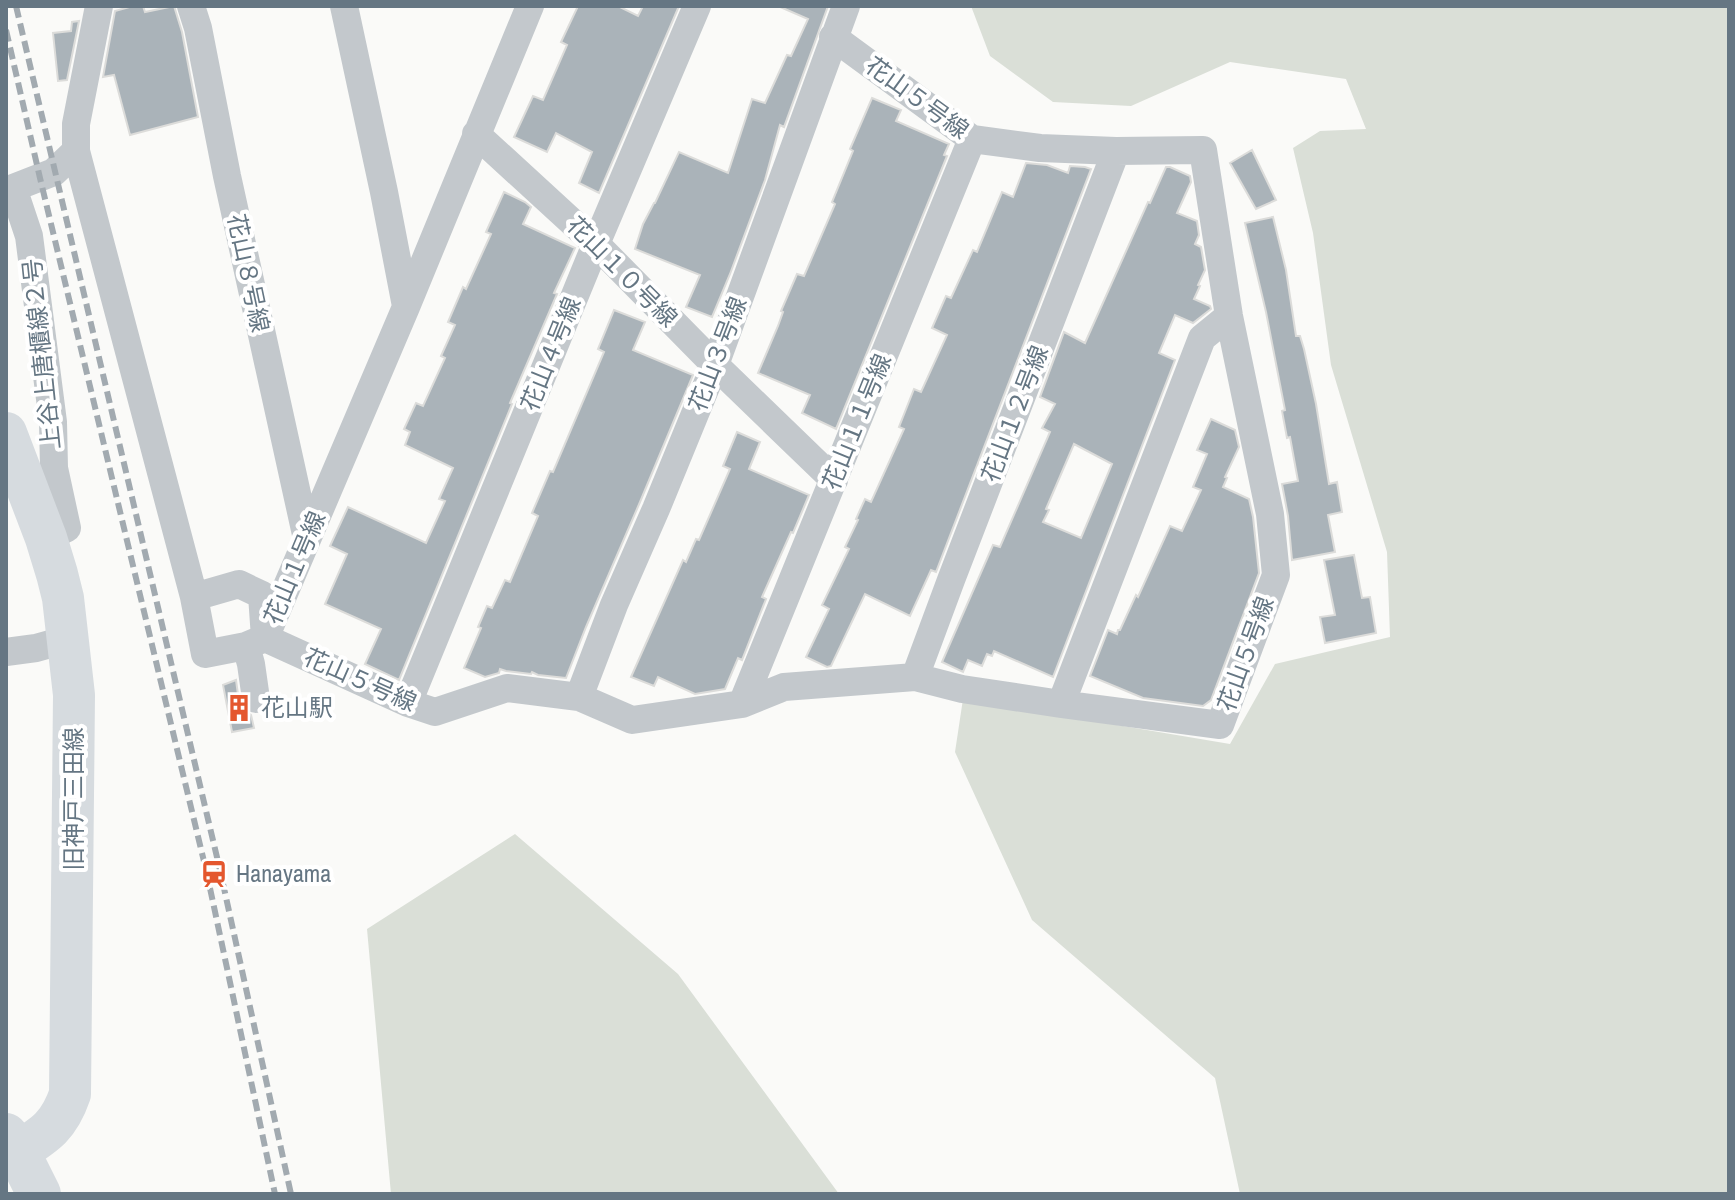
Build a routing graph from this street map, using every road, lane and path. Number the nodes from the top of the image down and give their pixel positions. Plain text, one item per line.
1 (99, 6) edge
2 (344, 6) edge
3 (361, 6) edge
4 (530, 6) edge
5 (697, 6) edge
6 (846, 6) edge
7 (198, 13) edge
8 (350, 34) junction
9 (833, 37) junction
10 (476, 134) junction
11 (972, 139) junction
12 (76, 151) junction
13 (1116, 151) junction
14 (9, 183) edge
15 (596, 244) junction
16 (406, 307) junction
17 (1229, 316) junction
18 (715, 365) junction
19 (6, 433) edge
20 (834, 480) junction
21 (46, 538) junction
22 (307, 539) junction
23 (194, 597) junction
24 (256, 642) junction
25 (52, 644) junction
26 (6, 652) edge
27 (915, 677) junction
28 (579, 697) junction
29 (256, 699) dead end
30 (408, 703) junction
31 (742, 704) junction
32 (1061, 704) junction
33 (12, 1143) edge
34 (39, 1194) edge

1 - 12 street
2 - 8 street
3 - 8 street
4 - 10 street, 花山１号線
5 - 15 street, 花山４号線
6 - 9 street, 花山３号線
7 - 22 street, 花山８号線
8 - 16 street
9 - 11 street, 花山５号線
9 - 18 street, 花山３号線
10 - 15 street, 花山１０号線
10 - 16 street, 花山１号線
11 - 13 street, 花山５号線
11 - 20 street, 花山１１号線
12 - 14 street, 上谷上唐櫃線２号
12 - 23 street, 花山１号線
13 - 17 street, 花山５号線
13 - 27 street, 花山１２号線
14 - 21 street, 上谷上唐櫃線２号
15 - 18 street, 花山１０号線
15 - 30 street, 花山４号線
16 - 22 street, 花山１号線
17 - 32 street
17 - 32 street, 花山５号線
18 - 20 street, 花山１０号線
18 - 28 street, 花山３号線
19 - 21 street, 旧神戸三田線
20 - 31 street, 花山１１号線
21 - 25 street, 旧神戸三田線
22 - 24 street, 花山１号線
23 - 24 street, 花山１号線
23 - 24 street
24 - 29 street
24 - 30 street, 花山５号線
25 - 26 street
25 - 33 street, 旧神戸三田線
27 - 31 street, 花山５号線
27 - 32 street, 花山５号線
28 - 30 street, 花山５号線
28 - 31 street, 花山５号線
33 - 34 main road

